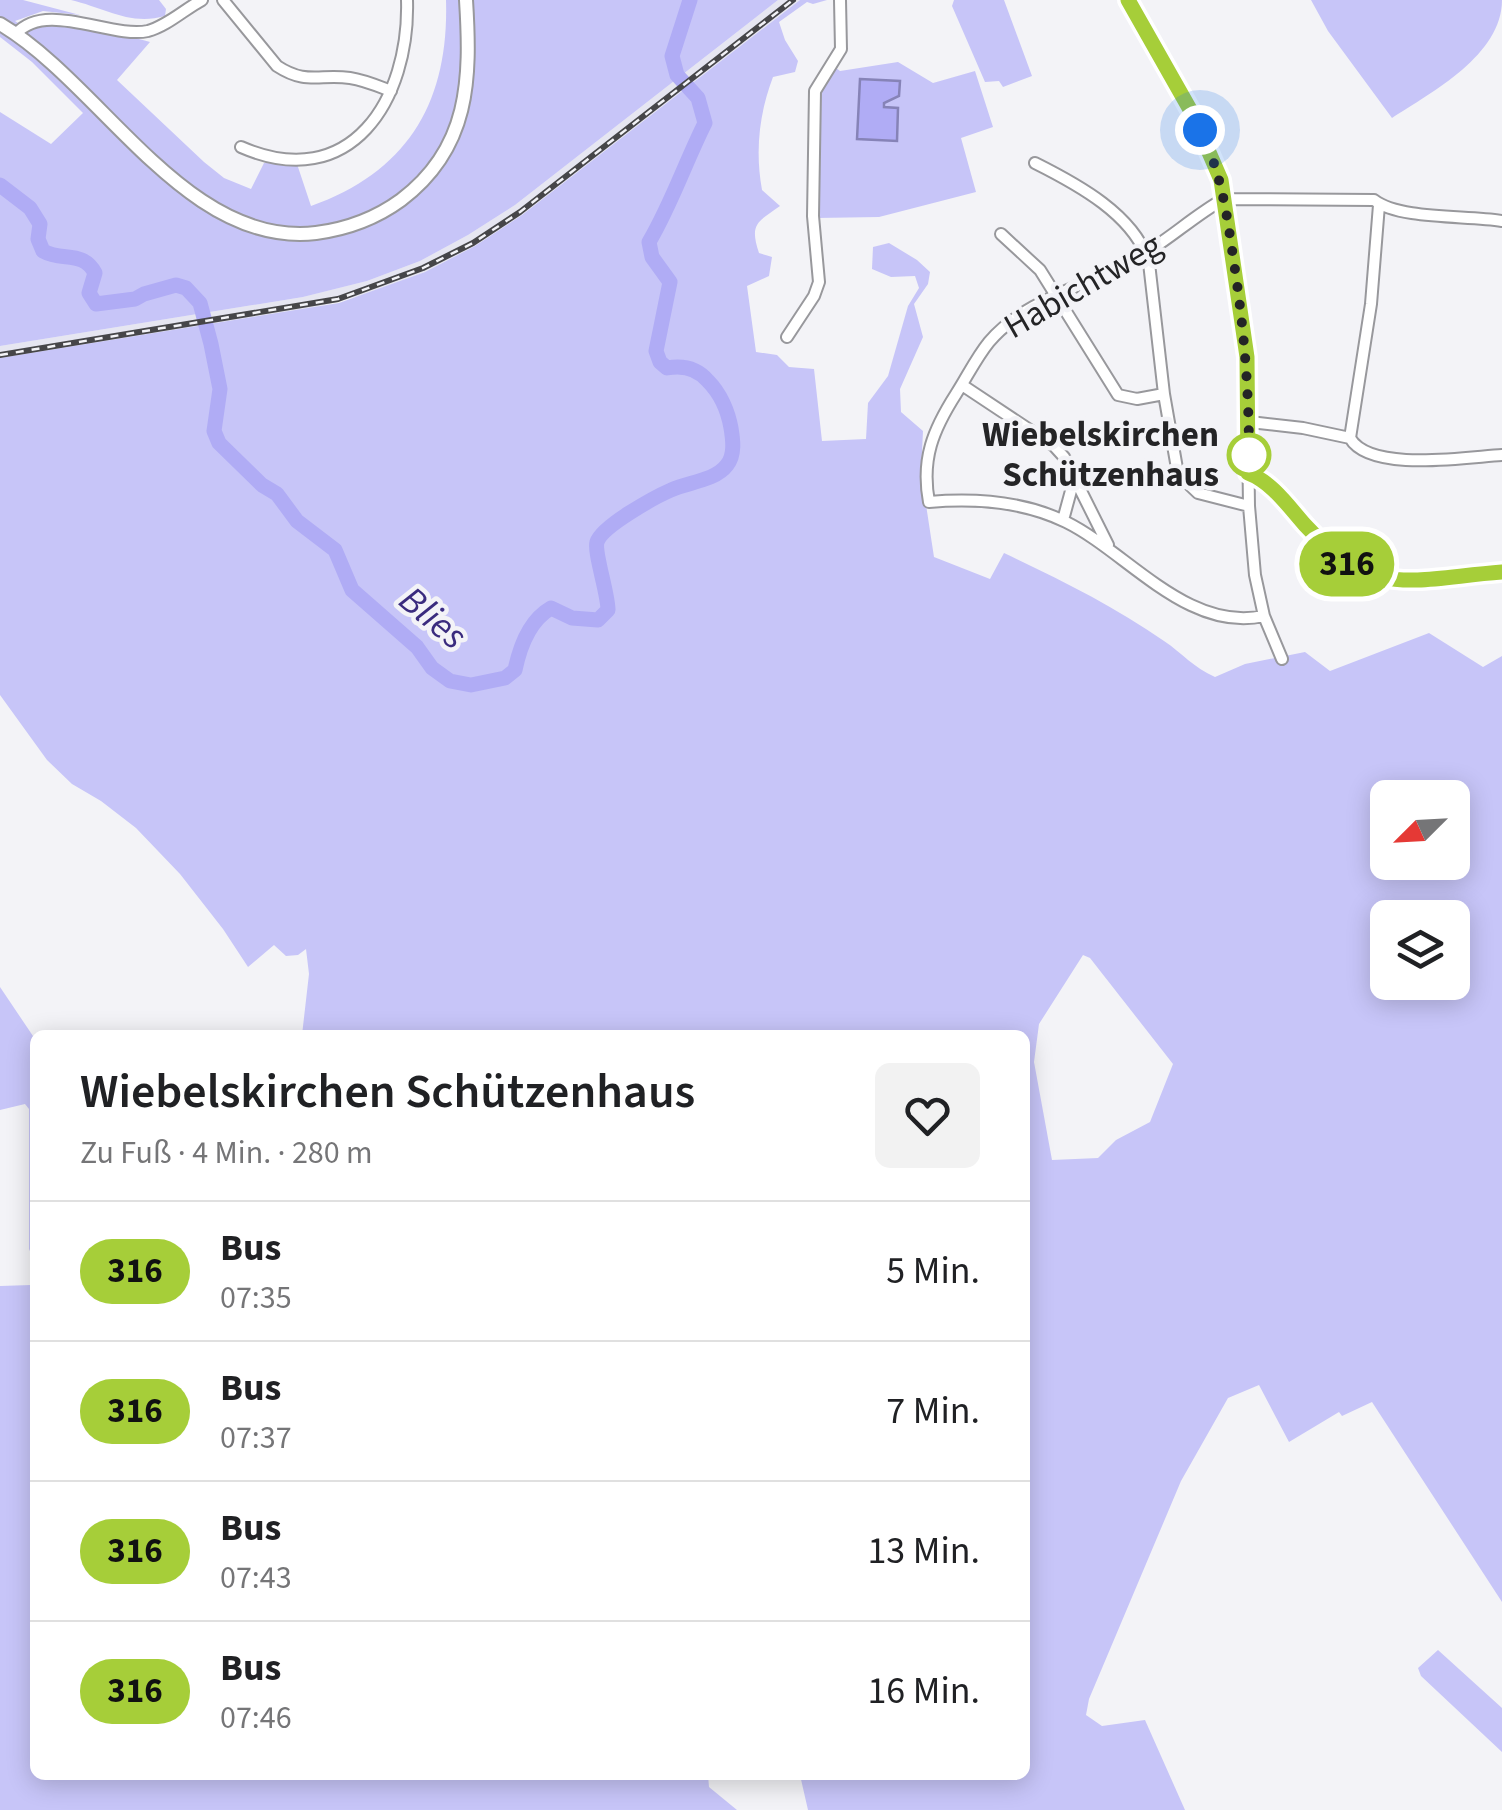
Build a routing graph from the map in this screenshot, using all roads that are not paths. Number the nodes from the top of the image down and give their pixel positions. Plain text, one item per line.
1 (202, 0) edge
2 (222, 0) edge
3 (407, 0) edge
4 (466, 0) edge
5 (840, 0) edge
6 (1128, 0) edge
7 (0, 24) edge
8 (16, 34) junction
9 (391, 91) junction
10 (241, 147) dead end
11 (1035, 163) dead end
12 (1224, 199) junction
13 (1379, 205) junction
14 (1502, 221) edge
15 (1001, 234) dead end
16 (1146, 252) junction
17 (1057, 296) junction
18 (786, 338) dead end
19 (962, 385) junction
20 (1164, 394) junction
21 (1250, 422) junction
22 (1350, 438) junction
23 (1502, 454) edge
24 (1248, 473) junction
25 (1075, 475) junction
26 (1249, 506) junction
27 (1062, 520) junction
28 (1111, 549) junction
29 (1502, 572) edge
30 (1264, 616) junction
31 (1282, 659) dead end

1 - 8 street
2 - 9 street
3 - 9 street
4 - 8 main road
5 - 18 street
6 - 12 street
7 - 8 main road
9 - 10 street
11 - 16 street
12 - 13 street
12 - 16 street, Habichtweg
12 - 21 street
13 - 14 street
13 - 22 street
15 - 17 street
16 - 17 street, Habichtweg
16 - 20 street
17 - 19 street, Habichtweg
17 - 20 street
19 - 25 street
19 - 27 street, Habichtweg
20 - 26 street
21 - 22 street
21 - 24 street
22 - 23 street
24 - 26 street
24 - 29 street
25 - 27 street
25 - 28 street
26 - 30 street
27 - 28 street
28 - 30 street
30 - 31 street

